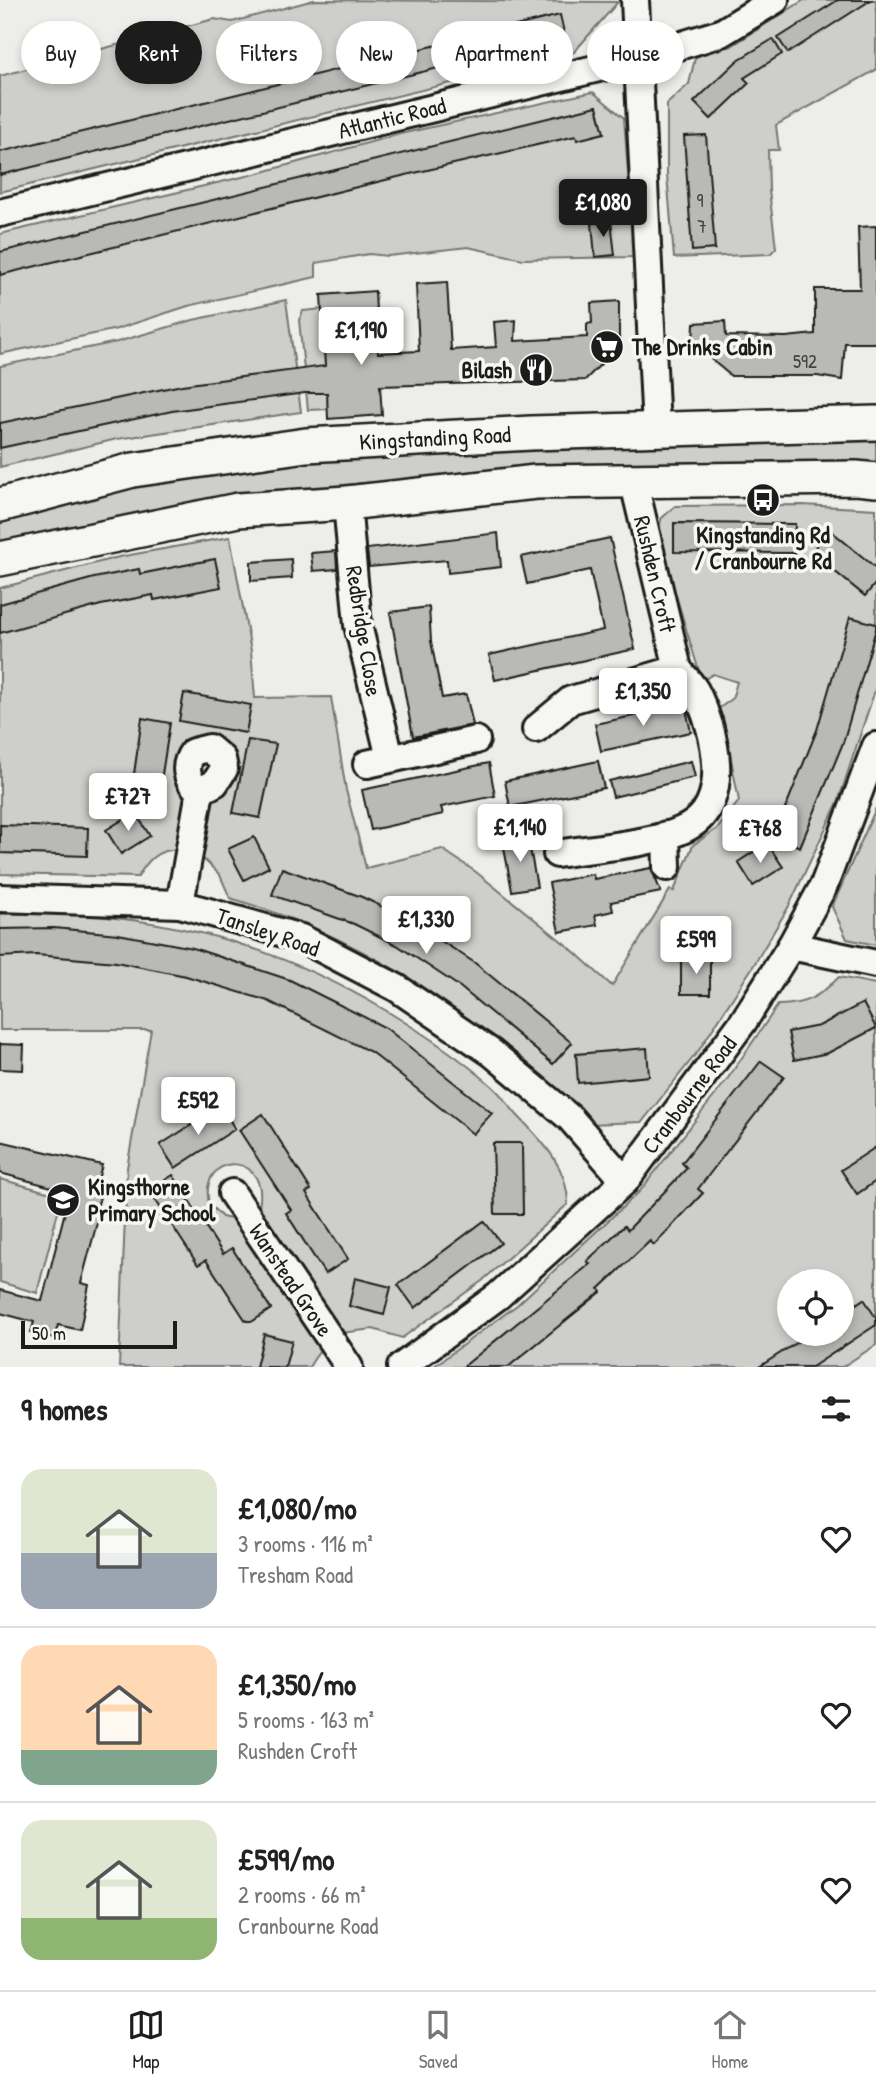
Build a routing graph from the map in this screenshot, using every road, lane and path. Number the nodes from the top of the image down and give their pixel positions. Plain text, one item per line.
1 (635, 0) edge
2 (775, 0) edge
3 (637, 21) edge
4 (684, 44) edge
5 (587, 71) edge
6 (641, 84) edge
7 (0, 213) edge
8 (876, 423) edge
9 (656, 429) junction
10 (633, 479) junction
11 (876, 480) edge
12 (347, 503) junction
13 (0, 505) edge
14 (0, 559) edge
15 (678, 669) junction
16 (536, 729) dead end
17 (476, 740) dead end
18 (876, 746) edge
19 (200, 791) dead end
20 (666, 835) junction
21 (557, 854) dead end
22 (667, 867) dead end
23 (0, 898) edge
24 (180, 904) junction
25 (791, 946) junction
26 (876, 964) edge
27 (625, 1181) junction
28 (232, 1192) dead end
29 (349, 1367) edge
30 (401, 1367) edge

1 - 3 street
2 - 4 street, Atlantic Road
5 - 7 street, Atlantic Road
6 - 9 street
8 - 9 main road, Kingstanding Road
9 - 13 main road, Kingstanding Road
10 - 11 main road
10 - 12 main road
10 - 15 street, Rushden Croft
12 - 14 main road
12 - 17 street, Redbridge Close
15 - 16 street
15 - 20 street, Rushden Croft
18 - 25 street, Cranbourne Road
19 - 24 street
20 - 21 street, Rushden Croft
20 - 22 street
23 - 24 street, Tansley Road
24 - 27 street, Tansley Road
25 - 26 street
25 - 27 street, Cranbourne Road
27 - 30 street, Cranbourne Road
28 - 29 street, Wanstead Grove

